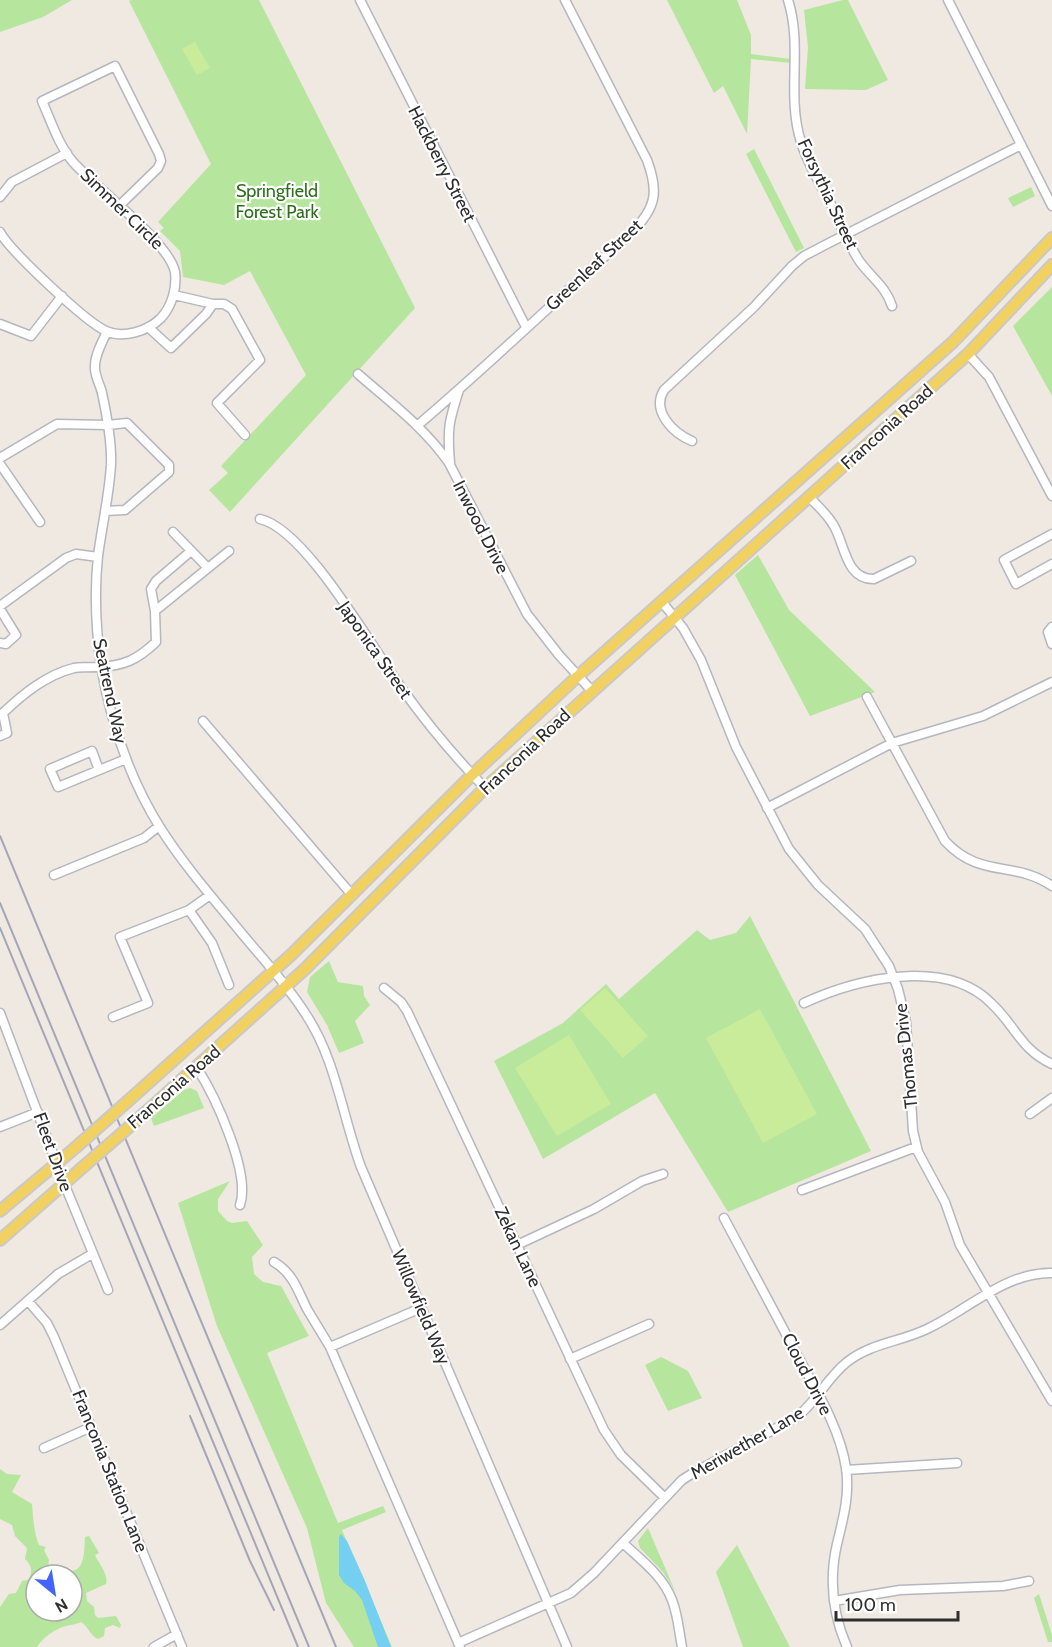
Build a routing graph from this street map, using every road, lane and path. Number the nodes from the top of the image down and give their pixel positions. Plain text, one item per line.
1 (565, 0) edge
2 (788, 0) edge
3 (948, 0) edge
4 (364, 2) edge
5 (1021, 145) junction
6 (67, 153) junction
7 (0, 197) edge
8 (119, 206) junction
9 (1052, 206) edge
10 (0, 232) edge
11 (845, 234) junction
12 (1052, 238) edge
13 (1052, 265) edge
14 (174, 295) junction
15 (62, 296) junction
16 (213, 304) junction
17 (892, 306) dead end
18 (0, 324) edge
19 (148, 327) junction
20 (526, 327) junction
21 (107, 332) junction
22 (968, 354) junction
23 (358, 374) dead end
24 (459, 389) junction
25 (108, 425) junction
26 (418, 425) junction
27 (245, 435) dead end
28 (692, 441) dead end
29 (0, 458) edge
30 (0, 464) edge
31 (450, 465) junction
32 (1052, 496) edge
33 (809, 497) junction
34 (765, 509) junction
35 (105, 511) junction
36 (260, 519) dead end
37 (40, 522) dead end
38 (776, 527) junction
39 (173, 532) dead end
40 (1052, 534) edge
41 (229, 550) dead end
42 (191, 551) junction
43 (98, 557) junction
44 (911, 561) dead end
45 (1052, 564) edge
46 (207, 567) junction
47 (662, 602) junction
48 (0, 607) edge
49 (155, 611) junction
50 (675, 618) junction
51 (1052, 627) edge
52 (0, 643) edge
53 (1052, 644) edge
54 (102, 667) junction
55 (578, 676) junction
56 (1052, 682) edge
57 (592, 691) junction
58 (867, 697) dead end
59 (202, 721) dead end
60 (0, 736) edge
61 (892, 743) junction
62 (126, 759) junction
63 (99, 770) junction
64 (472, 775) junction
65 (485, 789) junction
66 (767, 808) junction
67 (159, 826) junction
68 (54, 875) dead end
69 (1052, 886) edge
70 (352, 895) junction
71 (210, 896) junction
72 (189, 909) junction
73 (273, 972) junction
74 (894, 978) junction
75 (229, 985) dead end
76 (286, 987) junction
77 (384, 988) dead end
78 (804, 1003) dead end
79 (0, 1012) edge
80 (113, 1017) dead end
81 (1052, 1064) edge
82 (197, 1068) junction
83 (1052, 1098) edge
84 (38, 1112) junction
85 (1030, 1114) dead end
86 (0, 1127) edge
87 (916, 1147) junction
88 (57, 1164) junction
89 (663, 1174) dead end
90 (64, 1184) junction
91 (802, 1190) dead end
92 (240, 1204) dead end
93 (0, 1211) edge
94 (724, 1218) dead end
95 (0, 1240) edge
96 (517, 1245) junction
97 (92, 1254) junction
98 (274, 1262) dead end
99 (1052, 1273) edge
100 (108, 1290) dead end
101 (988, 1294) junction
102 (28, 1301) junction
103 (421, 1308) junction
104 (649, 1324) dead end
105 (0, 1325) edge
106 (330, 1347) junction
107 (570, 1359) junction
108 (818, 1395) junction
109 (1052, 1401) edge
110 (91, 1427) junction
111 (44, 1448) dead end
112 (957, 1463) dead end
113 (846, 1470) junction
114 (665, 1498) junction
115 (623, 1543) junction
116 (1029, 1581) dead end
117 (834, 1601) junction
118 (548, 1603) junction
119 (177, 1634) junction
120 (459, 1645) edge
121 (154, 1647) edge
122 (182, 1647) edge
123 (567, 1647) edge
124 (682, 1647) edge
125 (848, 1647) edge

1 - 20 street, Greenleaf Street
2 - 11 street, Forsythia Street
3 - 5 street
4 - 20 street, Hackberry Street
5 - 9 street
5 - 11 street
6 - 7 street, Simmer Circle
6 - 8 street, Simmer Circle
6 - 8 street
8 - 14 street, Simmer Circle
10 - 15 street
11 - 17 street, Forsythia Street
11 - 28 street
12 - 34 main road, Franconia Road
13 - 22 main road, Franconia Road
14 - 16 street
14 - 19 street
15 - 18 street
15 - 21 street
16 - 19 street
16 - 27 street
19 - 21 street
20 - 24 street, Greenleaf Street
21 - 25 street, Seatrend Way
22 - 32 street
22 - 33 main road, Franconia Road
23 - 26 street, Inwood Drive
24 - 26 street, Greenleaf Street
24 - 31 street
25 - 29 street
25 - 35 street, Seatrend Way
25 - 35 street
26 - 31 street, Inwood Drive
30 - 37 street
31 - 55 street, Inwood Drive
33 - 38 main road, Franconia Road
33 - 44 street
34 - 38 main road
34 - 47 main road, Franconia Road
35 - 43 street, Seatrend Way
36 - 64 street, Japonica Street
38 - 50 main road, Franconia Road
39 - 42 street
40 - 45 street
41 - 46 street
42 - 46 street
42 - 49 street
43 - 48 street
43 - 54 street, Seatrend Way
46 - 49 street
47 - 50 street, Thomas Drive
47 - 55 main road, Franconia Road
48 - 52 street
49 - 54 street
50 - 57 main road, Franconia Road
50 - 66 street, Thomas Drive
51 - 53 street
54 - 60 street
54 - 62 street, Seatrend Way
55 - 57 street, Inwood Drive
55 - 64 main road, Franconia Road
56 - 61 street
57 - 65 main road, Franconia Road
58 - 61 street
59 - 70 street
61 - 66 street
61 - 69 street
62 - 63 street
62 - 67 street, Seatrend Way
63 - 63 street
64 - 65 street, Japonica Street
64 - 70 main road, Franconia Road
65 - 76 main road, Franconia Road
66 - 74 street, Thomas Drive
67 - 68 street
67 - 71 street, Seatrend Way
70 - 73 main road, Franconia Road
71 - 72 street
71 - 73 street, Seatrend Way
72 - 75 street
72 - 80 street
73 - 76 street, Willowfield Way
73 - 88 main road, Franconia Road, bridge
74 - 78 street
74 - 81 street
74 - 87 street, Thomas Drive
76 - 82 main road, Franconia Road
76 - 103 street, Willowfield Way
77 - 96 street, Zekan Lane
79 - 84 street, Fleet Drive
82 - 90 main road, Franconia Road, bridge
82 - 92 street
83 - 85 street
84 - 86 street
84 - 88 street, Fleet Drive
87 - 91 street
87 - 101 street, Thomas Drive
88 - 90 street, Fleet Drive
88 - 93 main road, Franconia Road
89 - 96 street
90 - 95 main road, Franconia Road
90 - 97 street, Fleet Drive
94 - 108 street, Cloud Drive
96 - 107 street, Zekan Lane
97 - 100 street, Fleet Drive
97 - 102 street
98 - 106 street
99 - 101 street, Meriwether Lane
101 - 108 street, Meriwether Lane
101 - 109 street, Thomas Drive
102 - 105 street
102 - 110 street, Franconia Station Lane
103 - 106 street
103 - 118 street, Willowfield Way
104 - 107 street
106 - 120 street
107 - 114 street, Zekan Lane
108 - 113 street, Cloud Drive
108 - 114 street, Meriwether Lane
110 - 111 street
110 - 119 street, Franconia Station Lane
112 - 113 street
113 - 117 street, Cloud Drive
114 - 115 street, Meriwether Lane
115 - 118 street, Meriwether Lane
115 - 124 street
116 - 117 street
117 - 125 street, Cloud Drive
118 - 120 street, Meriwether Lane
118 - 123 street, Willowfield Way
119 - 121 street
119 - 122 street, Franconia Station Lane

